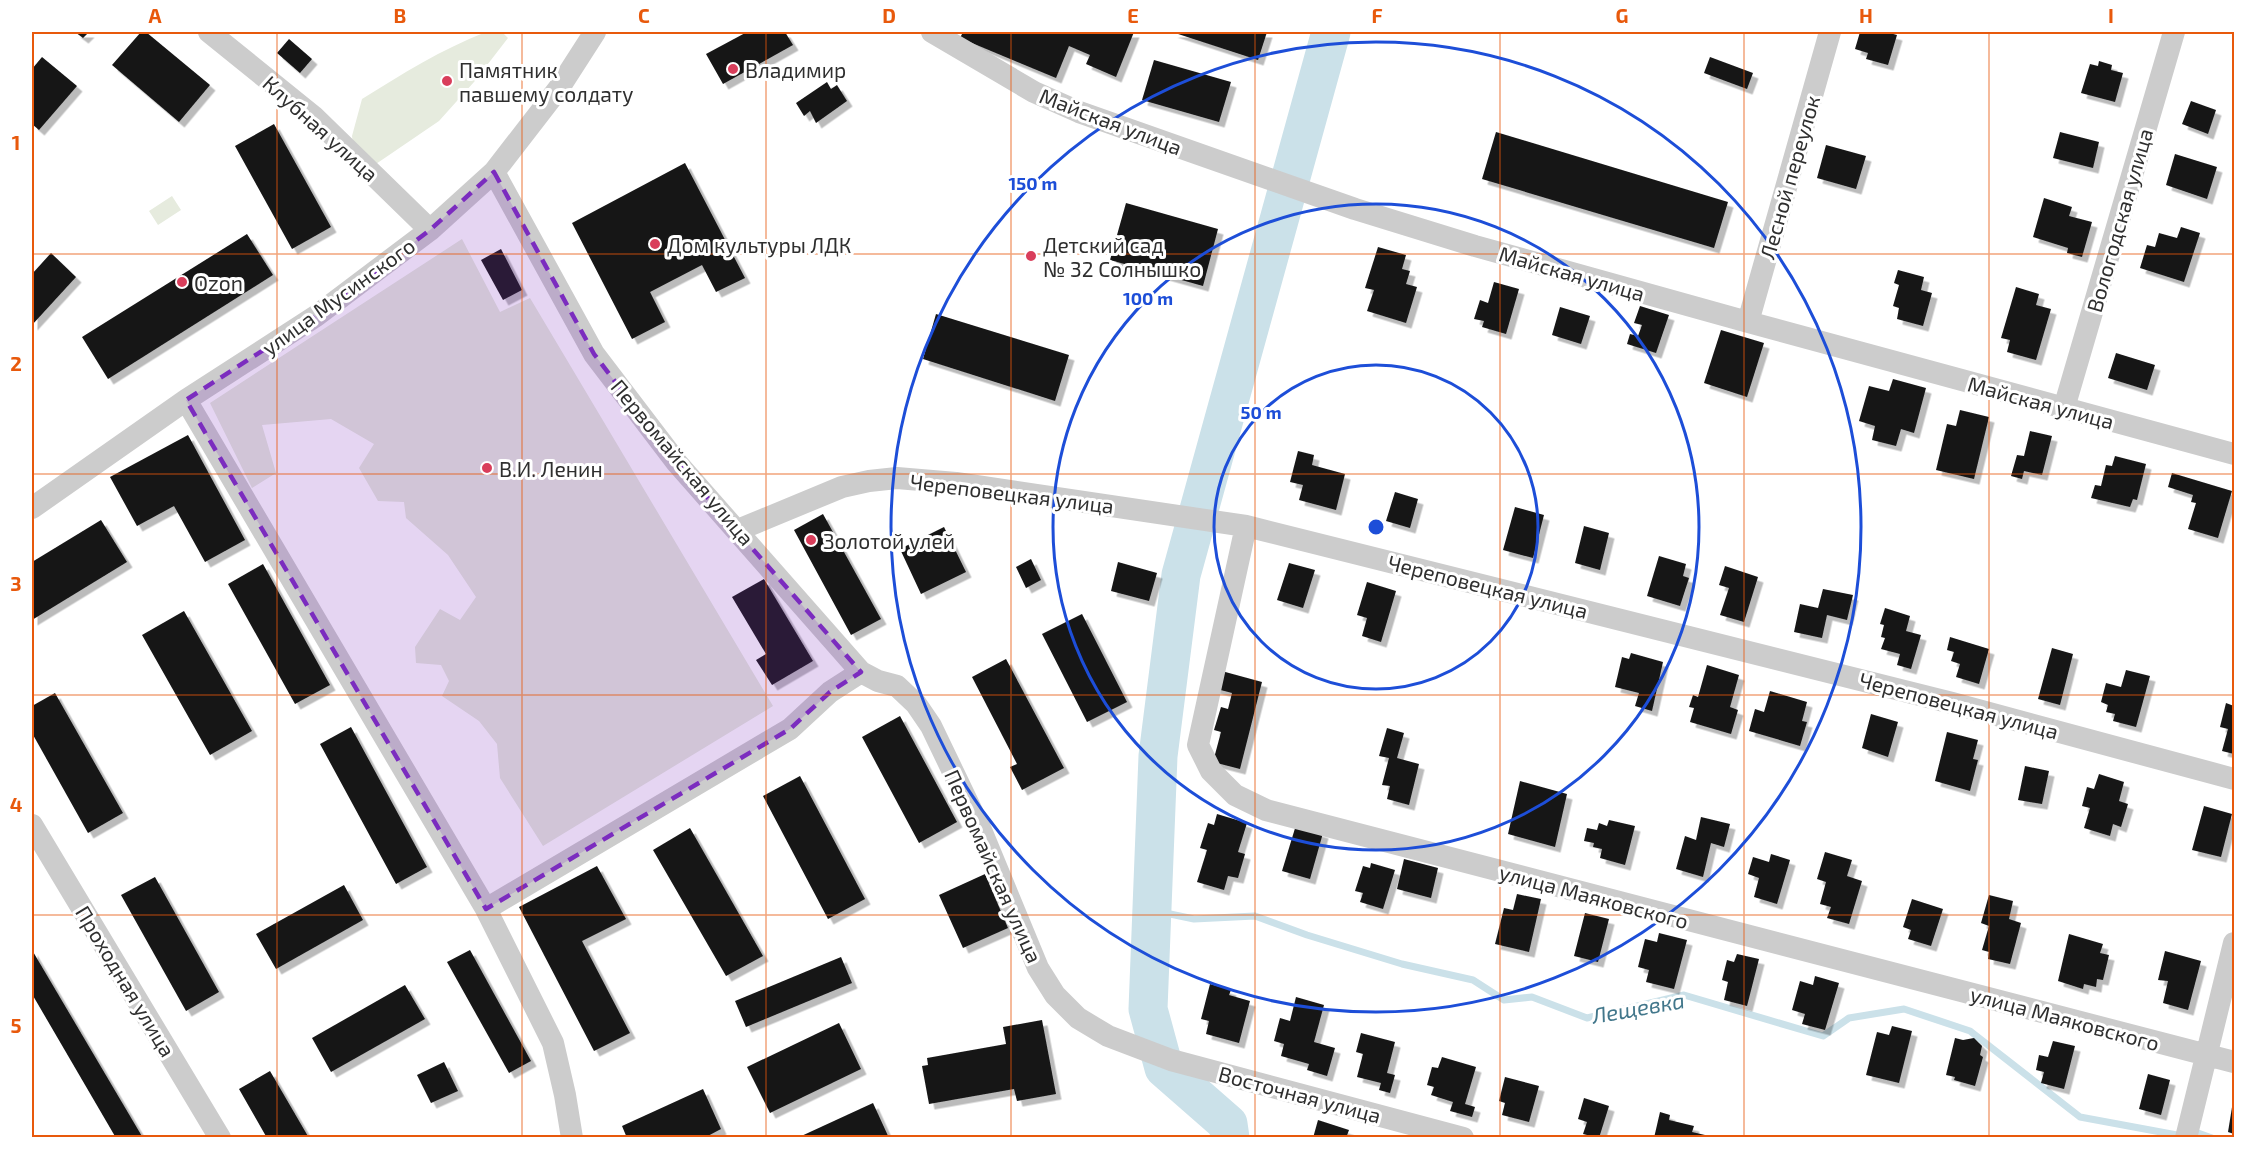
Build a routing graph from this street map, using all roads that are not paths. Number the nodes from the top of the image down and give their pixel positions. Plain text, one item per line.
1 (209, 32) edge
2 (595, 32) edge
3 (932, 32) edge
4 (1830, 32) edge
5 (2174, 32) edge
6 (494, 172) junction
7 (430, 230) junction
8 (1748, 322) junction
9 (186, 400) junction
10 (2064, 408) junction
11 (2235, 454) edge
12 (32, 507) edge
13 (1246, 526) junction
14 (738, 530) junction
15 (861, 672) junction
16 (2235, 779) edge
17 (32, 825) edge
18 (486, 909) junction
19 (2235, 944) edge
20 (2208, 1055) junction
21 (1171, 1060) joint
22 (2235, 1062) edge
23 (220, 1137) edge
24 (572, 1137) edge
25 (1463, 1137) edge
26 (2186, 1137) edge

1 - 7 street, Клубная улица
2 - 6 street, улица Мусинского
3 - 8 street, Майская улица
4 - 8 street, Лесной переулок
5 - 10 street, Вологодская улица
6 - 7 street, улица Мусинского
6 - 14 street, Первомайская улица
7 - 9 street, улица Мусинского
8 - 10 street, Майская улица
9 - 12 street, улица Мусинского
9 - 18 street
10 - 11 street, Майская улица
13 - 14 street, Череповецкая улица
13 - 16 street, Череповецкая улица
13 - 20 street, улица Маяковского
14 - 15 street, Первомайская улица
15 - 18 street
15 - 21 street, Первомайская улица
17 - 23 street, Проходная улица
18 - 24 street
19 - 20 street
20 - 22 street, улица Маяковского
20 - 26 street
21 - 25 street, Восточная улица

